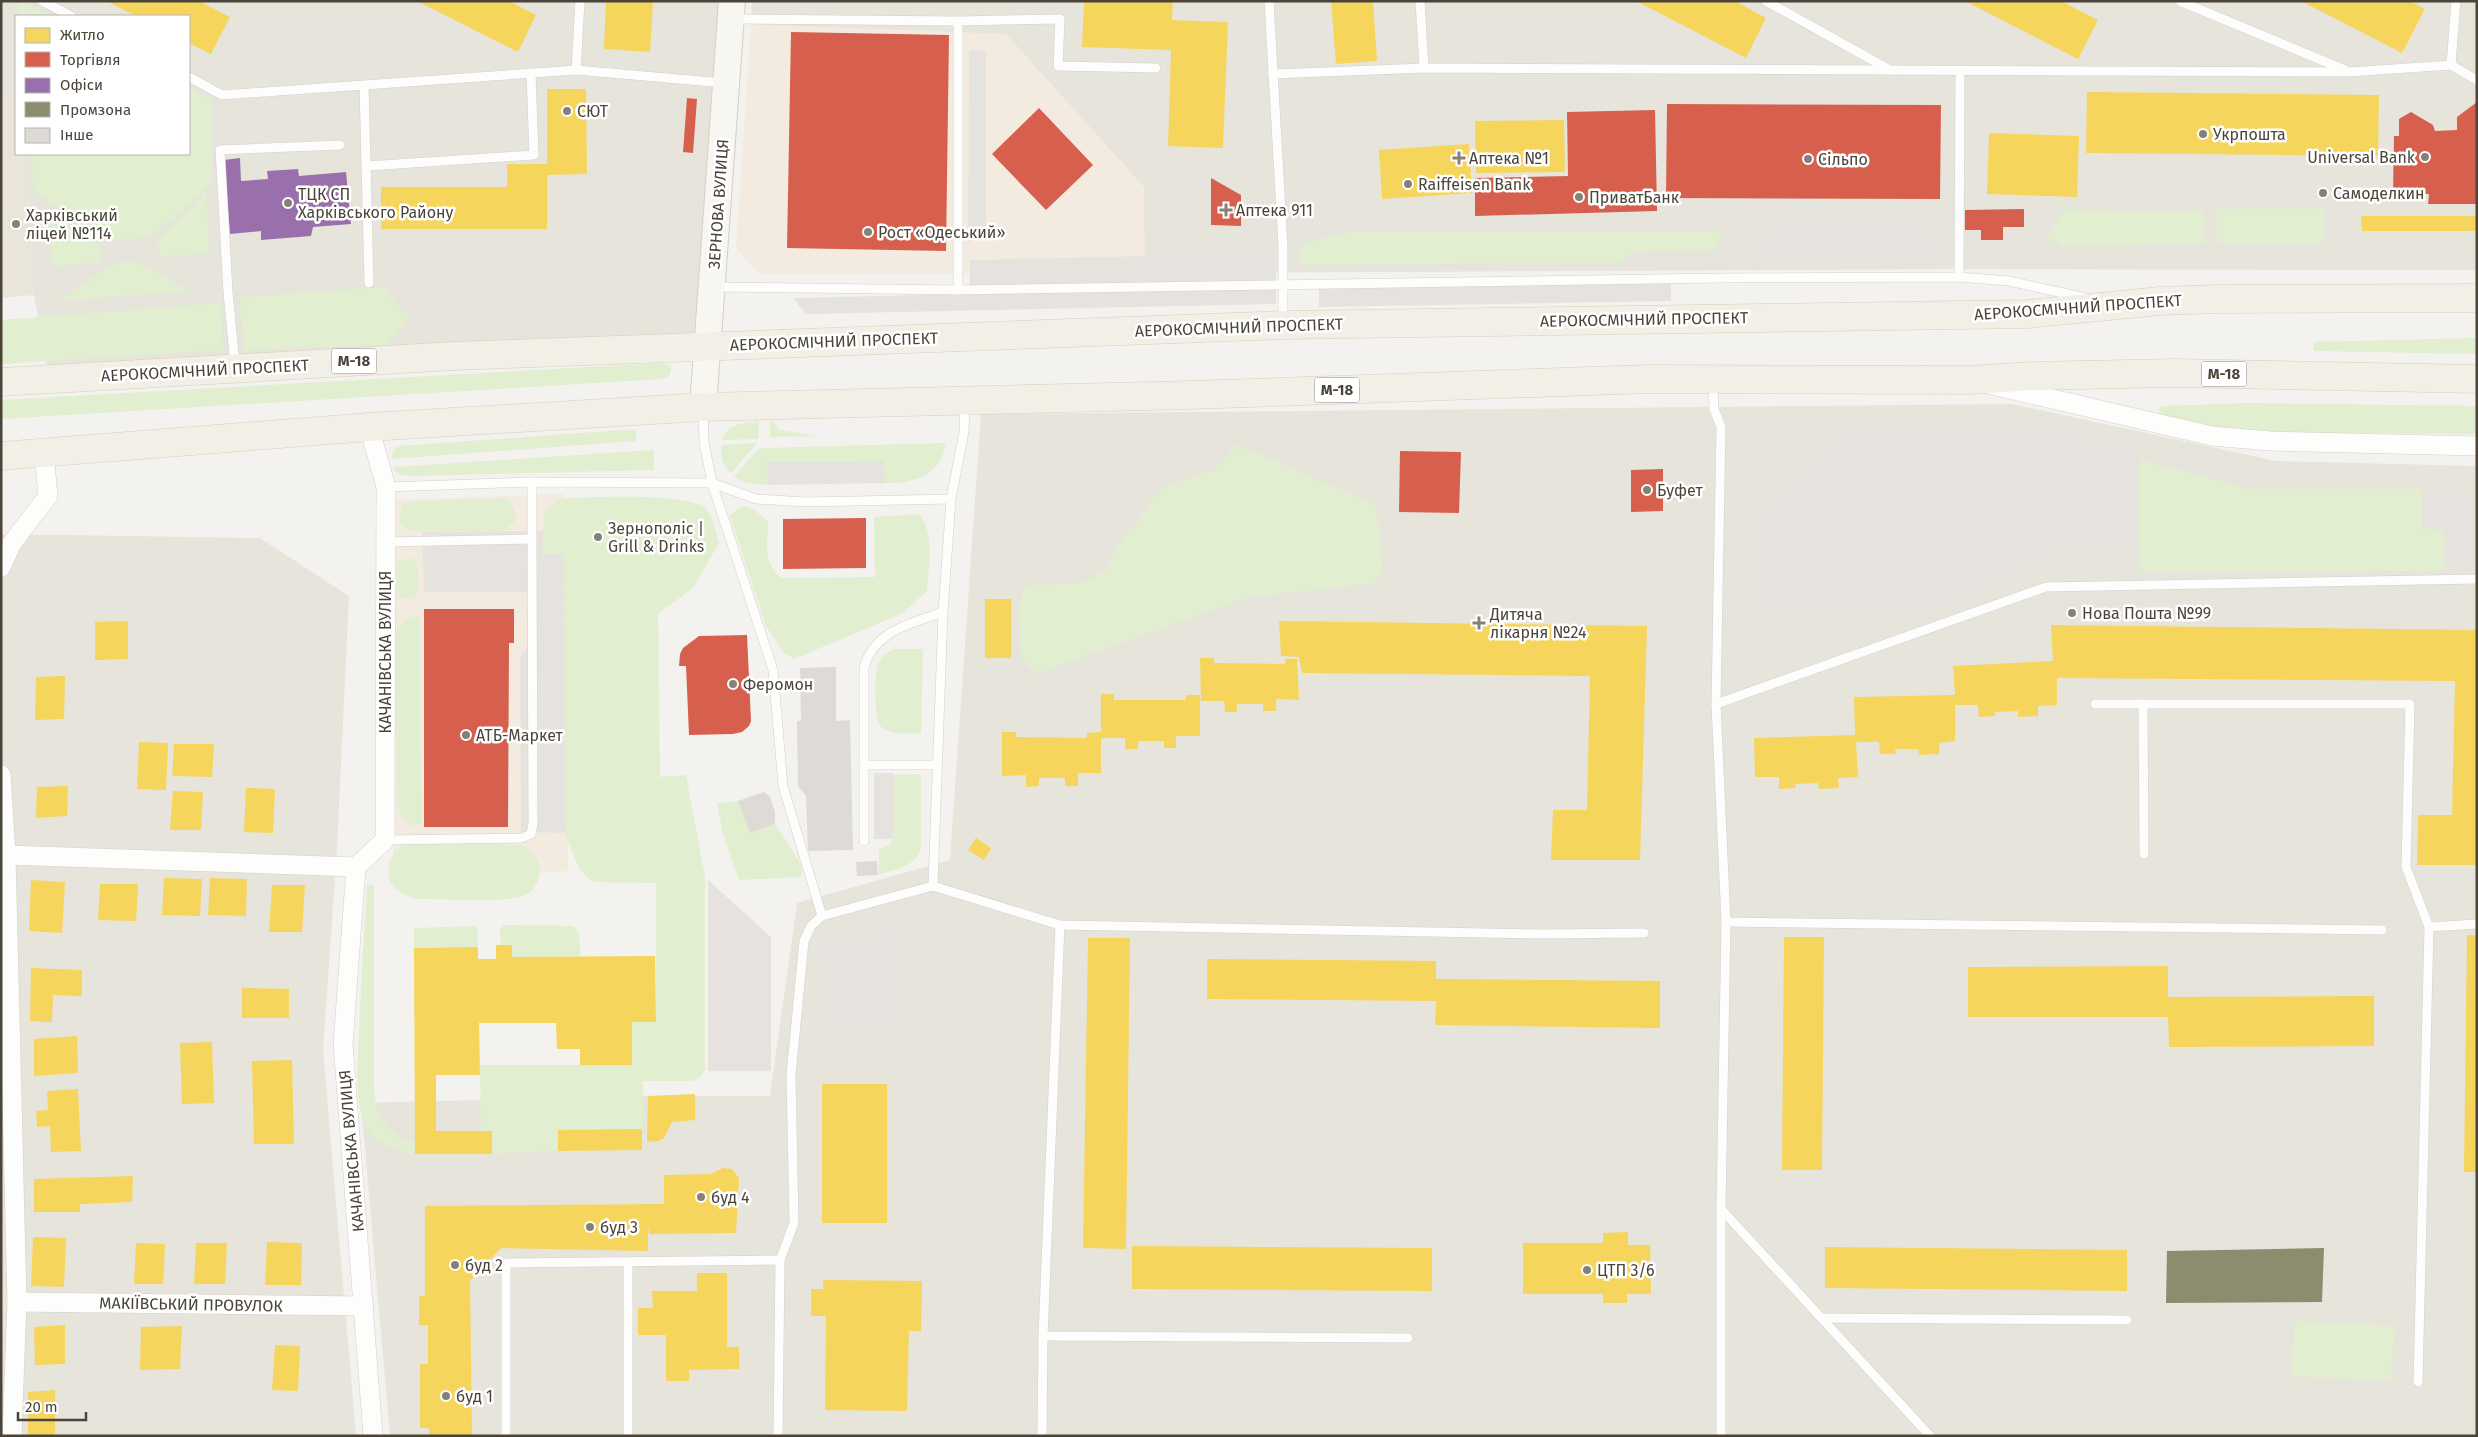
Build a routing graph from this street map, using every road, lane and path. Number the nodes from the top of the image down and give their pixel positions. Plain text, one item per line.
1 (42, 1) edge
2 (580, 1) edge
3 (1420, 1) edge
4 (1766, 1) edge
5 (2180, 1) edge
6 (2456, 1) edge
7 (1268, 2) edge
8 (731, 10) edge
9 (69, 15) edge
10 (958, 22) junction
11 (2451, 65) junction
12 (1156, 68) dead end
13 (1424, 68) junction
14 (576, 70) junction
15 (1891, 71) junction
16 (1960, 71) junction
17 (2350, 72) junction
18 (530, 73) junction
19 (1272, 74) junction
20 (190, 78) edge
21 (2477, 80) edge
22 (726, 84) junction
23 (364, 85) junction
24 (340, 145) dead end
25 (367, 166) junction
26 (1959, 277) junction
27 (368, 283) dead end
28 (1283, 285) junction
29 (713, 287) junction
30 (958, 290) junction
31 (2477, 298) edge
32 (2115, 305) junction
33 (1283, 325) junction
34 (708, 346) junction
35 (235, 368) junction
36 (1713, 378) junction
37 (2477, 379) edge
38 (1972, 380) junction
39 (1, 382) edge
40 (965, 400) junction
41 (704, 406) junction
42 (369, 427) junction
43 (2477, 446) edge
44 (44, 453) junction
45 (1, 456) edge
46 (532, 482) junction
47 (712, 483) junction
48 (386, 487) junction
49 (950, 499) junction
50 (532, 539) junction
51 (385, 542) junction
52 (1, 567) edge
53 (2477, 579) edge
54 (943, 612) junction
55 (1716, 704) junction
56 (2095, 704) dead end
57 (2142, 704) junction
58 (864, 765) junction
59 (937, 765) junction
60 (1, 775) edge
61 (385, 840) junction
62 (864, 841) dead end
63 (2144, 854) dead end
64 (4, 857) edge
65 (356, 866) junction
66 (933, 886) junction
67 (822, 916) junction
68 (1726, 922) junction
69 (2477, 924) edge
70 (1060, 925) junction
71 (2429, 927) junction
72 (2382, 930) dead end
73 (1644, 933) dead end
74 (1721, 1209) junction
75 (780, 1260) junction
76 (628, 1262) junction
77 (17, 1302) junction
78 (364, 1306) junction
79 (1822, 1318) junction
80 (2127, 1320) dead end
81 (1043, 1336) junction
82 (1408, 1338) dead end
83 (2418, 1382) dead end
84 (6, 1412) edge
85 (12, 1436) edge
86 (373, 1436) edge
87 (506, 1436) edge
88 (628, 1436) edge
89 (778, 1436) edge
90 (1042, 1436) edge
91 (1721, 1436) edge
92 (1930, 1436) edge

1 - 9 lane
2 - 14 lane
3 - 13 lane
4 - 15 lane
5 - 17 lane
6 - 11 lane
7 - 19 lane
8 - 10 lane
8 - 22 street, ЗЕРНОВА ВУЛИЦЯ
10 - 12 lane
10 - 30 lane
11 - 17 lane
11 - 21 lane
13 - 15 lane
13 - 19 lane
14 - 18 lane
14 - 22 lane
15 - 16 lane
16 - 17 lane
16 - 26 lane
18 - 23 lane
18 - 25 lane
19 - 28 lane
20 - 23 lane
22 - 29 street, ЗЕРНОВА ВУЛИЦЯ
23 - 25 lane
24 - 35 lane
25 - 27 lane
26 - 28 lane
26 - 32 lane
28 - 30 lane
28 - 33 lane
29 - 30 lane
29 - 34 street, ЗЕРНОВА ВУЛИЦЯ
31 - 32 main road, АЕРОКОСМІЧНИЙ ПРОСПЕКТ / М-18
32 - 33 main road, АЕРОКОСМІЧНИЙ ПРОСПЕКТ / М-18
33 - 34 main road, АЕРОКОСМІЧНИЙ ПРОСПЕКТ / М-18
34 - 35 main road, АЕРОКОСМІЧНИЙ ПРОСПЕКТ / М-18
34 - 41 street, ЗЕРНОВА ВУЛИЦЯ
35 - 39 main road, АЕРОКОСМІЧНИЙ ПРОСПЕКТ / М-18
36 - 38 main road, М-18
36 - 40 main road, М-18
36 - 55 lane
37 - 38 main road, М-18
38 - 43 street
40 - 41 main road, М-18
40 - 49 lane
41 - 42 main road, М-18
41 - 47 lane
42 - 44 main road, М-18
42 - 48 street, КАЧАНІВСЬКА ВУЛИЦЯ
44 - 45 main road, М-18
44 - 52 street
46 - 47 lane
46 - 48 lane
46 - 50 lane
47 - 49 lane
47 - 67 lane
48 - 51 street, КАЧАНІВСЬКА ВУЛИЦЯ
49 - 54 lane
50 - 51 lane
50 - 61 lane
51 - 61 street, КАЧАНІВСЬКА ВУЛИЦЯ
53 - 55 lane
54 - 58 lane
54 - 59 lane
55 - 68 lane
56 - 57 lane
57 - 63 lane
57 - 71 lane
58 - 59 lane
58 - 62 lane
59 - 66 lane
60 - 64 street
61 - 65 street
64 - 65 street
64 - 77 street
65 - 78 street, КАЧАНІВСЬКА ВУЛИЦЯ
66 - 67 lane
66 - 70 lane
67 - 75 lane
68 - 72 lane
68 - 74 lane
69 - 71 lane
70 - 73 lane
70 - 81 lane
71 - 83 lane
74 - 79 lane
74 - 91 lane
75 - 76 lane
75 - 89 lane
76 - 87 lane
76 - 88 lane
77 - 78 street, МАКІЇВСЬКИЙ ПРОВУЛОК
77 - 84 street
78 - 86 street, КАЧАНІВСЬКА ВУЛИЦЯ
79 - 80 lane
79 - 92 lane
81 - 82 lane
81 - 90 lane
84 - 85 street

